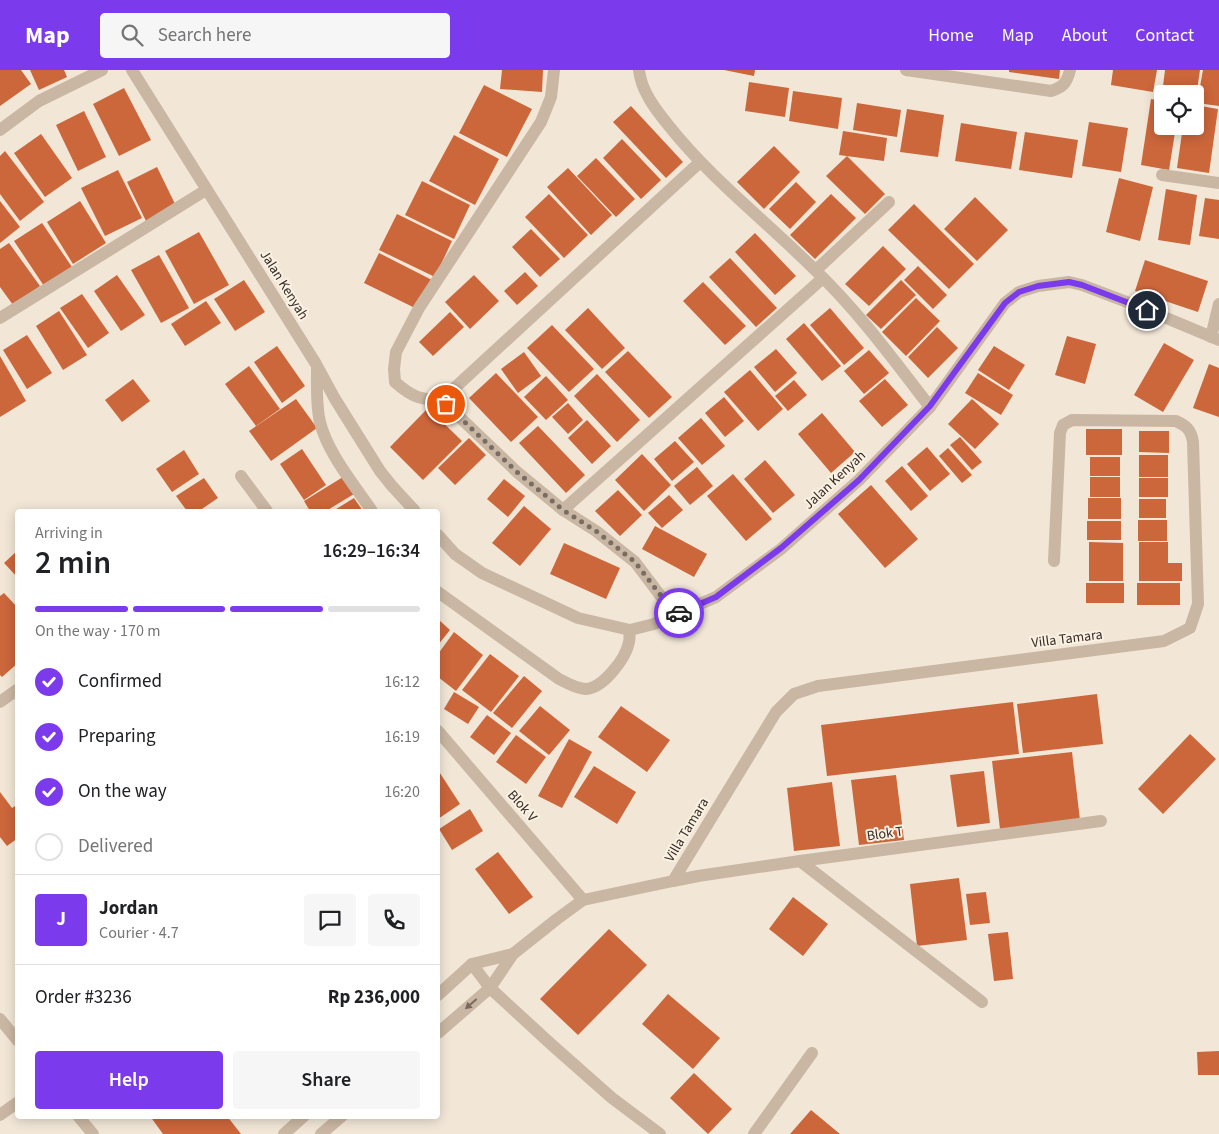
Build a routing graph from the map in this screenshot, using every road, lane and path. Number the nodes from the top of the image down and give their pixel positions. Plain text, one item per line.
1 (102, 70) edge
2 (132, 70) edge
3 (554, 70) edge
4 (639, 70) edge
5 (906, 70) edge
6 (1070, 70) edge
7 (923, 71) edge
8 (0, 130) edge
9 (699, 162) junction
10 (1162, 175) dead end
11 (1219, 183) edge
12 (206, 190) junction
13 (889, 202) dead end
14 (819, 274) junction
15 (1219, 304) edge
16 (3, 313) edge
17 (1215, 339) edge
18 (316, 364) junction
19 (446, 401) junction
20 (930, 406) junction
21 (241, 476) dead end
22 (266, 509) edge
23 (371, 509) edge
24 (413, 509) edge
25 (563, 510) junction
26 (440, 537) edge
27 (1054, 561) dead end
28 (440, 593) edge
29 (676, 615) junction
30 (630, 630) junction
31 (15, 691) edge
32 (0, 702) edge
33 (440, 733) edge
34 (1101, 821) dead end
35 (800, 861) junction
36 (674, 881) junction
37 (583, 900) junction
38 (513, 954) junction
39 (472, 964) junction
40 (490, 988) junction
41 (440, 993) edge
42 (982, 1002) dead end
43 (0, 1019) edge
44 (440, 1031) edge
45 (15, 1038) edge
46 (812, 1053) dead end
47 (15, 1104) edge
48 (0, 1115) edge
49 (80, 1119) edge
50 (301, 1119) edge
51 (338, 1119) edge
52 (93, 1134) edge
53 (284, 1134) edge
54 (321, 1134) edge
55 (660, 1134) edge
56 (754, 1134) edge

1 - 8 street
2 - 12 street, Jalan Kenyah
3 - 19 street
4 - 9 street
5 - 7 street
6 - 7 street
9 - 14 street
9 - 19 street
10 - 11 street
12 - 16 street
12 - 18 street, Jalan Kenyah
13 - 14 street
14 - 20 street
14 - 25 street
15 - 17 street
17 - 20 street, Jalan Kenyah
18 - 23 street
18 - 24 street, Jalan Kenyah
19 - 25 street
20 - 29 street, Jalan Kenyah
21 - 22 street
25 - 29 street
26 - 30 street, Jalan Kenyah
27 - 36 street, Villa Tamara
28 - 30 street
29 - 30 street, Jalan Kenyah
31 - 32 street
33 - 37 street, Blok V
34 - 35 street, Blok T
35 - 36 street, Blok T
35 - 42 street
36 - 37 street, Villa Tamara
37 - 38 street
38 - 39 street
38 - 40 street
39 - 40 street
39 - 41 street
40 -> 44 street
40 - 55 street
43 - 45 street
46 - 56 street
47 - 48 street
49 - 52 street
50 - 53 street
51 - 54 street

